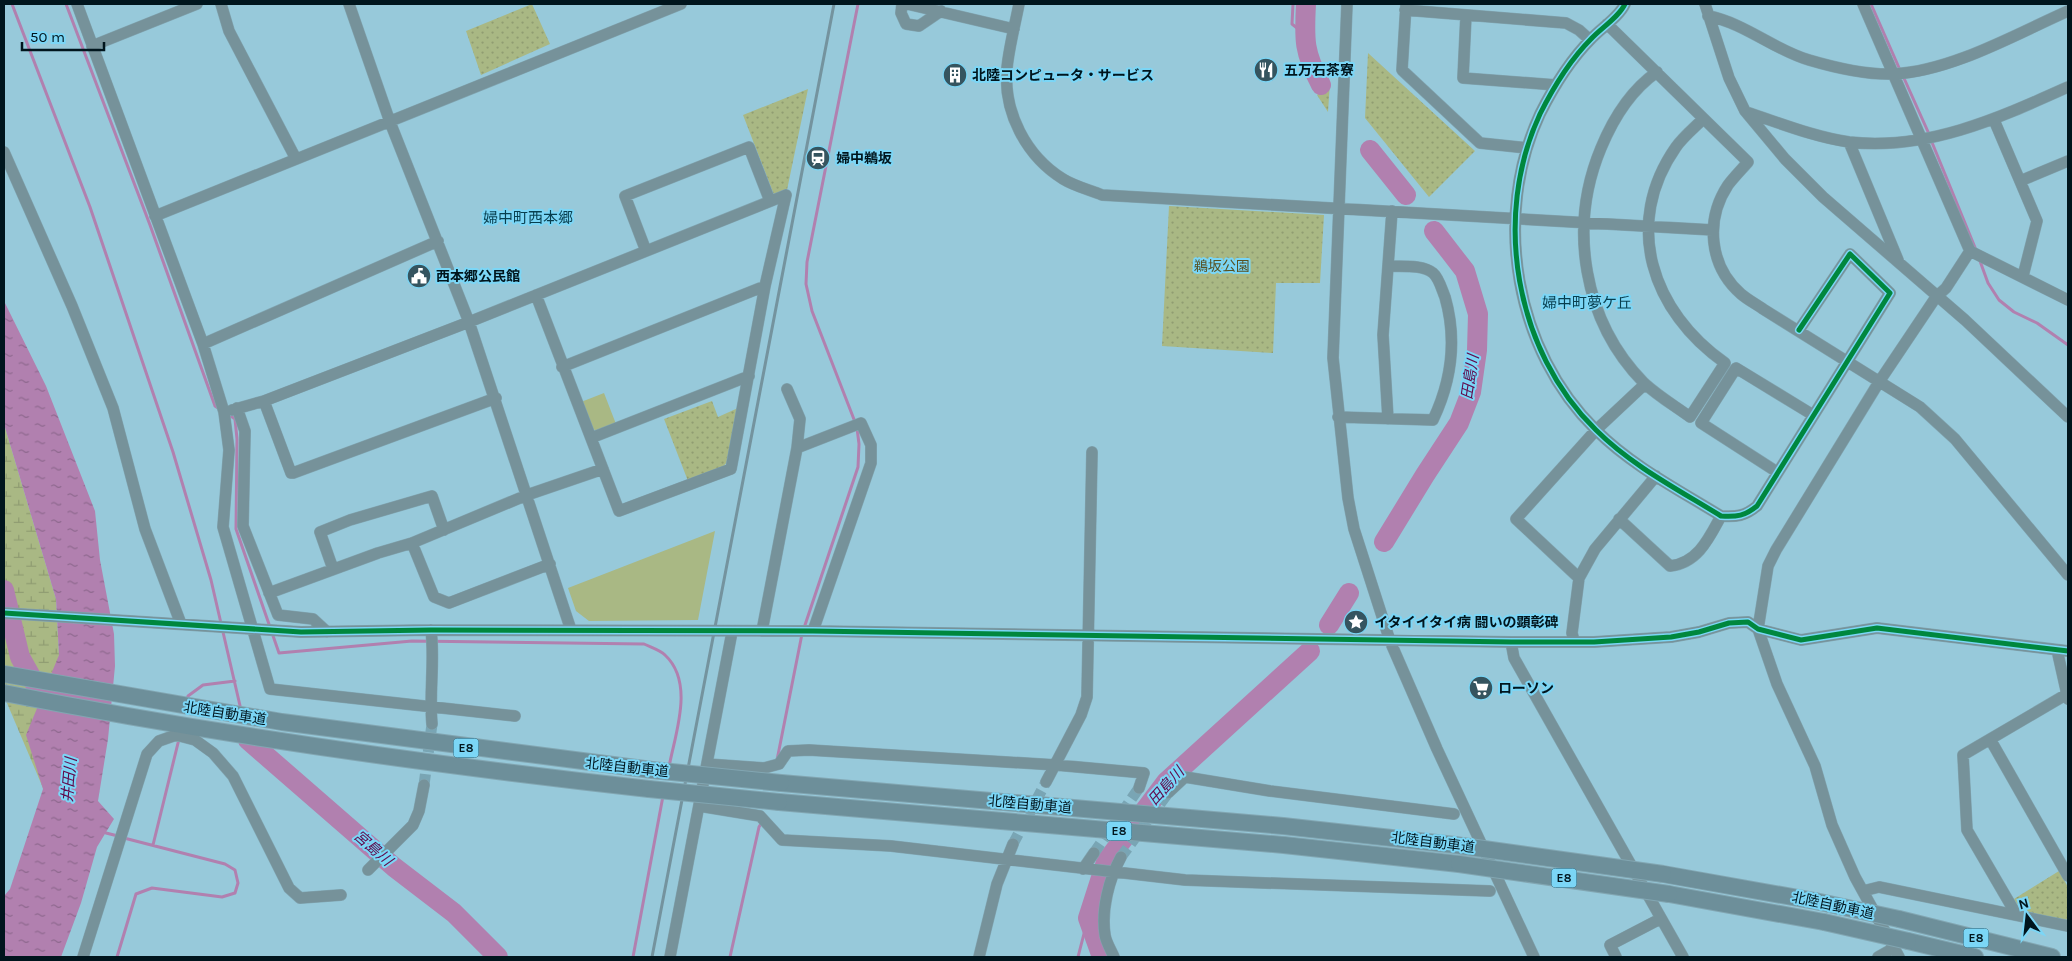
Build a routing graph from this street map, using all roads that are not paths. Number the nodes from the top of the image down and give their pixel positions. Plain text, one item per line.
1 (76, 4) edge
2 (197, 4) edge
3 (221, 4) edge
4 (350, 4) edge
5 (681, 4) edge
6 (902, 4) edge
7 (907, 4) edge
8 (1019, 4) edge
9 (1347, 4) edge
10 (1625, 4) edge
11 (1705, 4) edge
12 (1863, 4) edge
13 (1405, 7) edge
14 (941, 11) junction
15 (2068, 11) edge
16 (1466, 15) junction
17 (1708, 16) junction
18 (1607, 24) junction
19 (1014, 28) junction
20 (1590, 40) junction
21 (92, 46) junction
22 (1657, 72) junction
23 (1894, 74) junction
24 (1556, 85) junction
25 (2068, 87) edge
26 (1745, 111) junction
27 (1703, 119) junction
28 (1994, 120) junction
29 (390, 122) junction
30 (1922, 139) junction
31 (1849, 142) junction
32 (1527, 148) junction
33 (4, 152) edge
34 (296, 159) junction
35 (2068, 161) edge
36 (2020, 181) junction
37 (770, 201) junction
38 (1339, 208) junction
39 (1392, 211) junction
40 (155, 216) junction
41 (1516, 217) junction
42 (1583, 221) junction
43 (1649, 225) junction
44 (1713, 230) junction
45 (438, 241) junction
46 (646, 251) junction
47 (1970, 252) junction
48 (1899, 263) junction
49 (1388, 266) junction
50 (2023, 276) junction
51 (765, 286) junction
52 (536, 295) junction
53 (1936, 297) junction
54 (2068, 300) edge
55 (469, 322) junction
56 (1799, 330) junction
57 (203, 344) junction
58 (1846, 361) junction
59 (562, 367) junction
60 (749, 376) junction
61 (1879, 382) junction
62 (1645, 384) junction
63 (787, 389) dead end
64 (496, 398) junction
65 (264, 401) junction
66 (237, 408) junction
67 (224, 412) junction
68 (1813, 415) junction
69 (1338, 417) junction
70 (2068, 417) edge
71 (1388, 419) junction
72 (1596, 430) junction
73 (591, 438) junction
74 (797, 448) junction
75 (1092, 452) dead end
76 (603, 469) junction
77 (1777, 472) junction
78 (1656, 476) junction
79 (527, 495) junction
80 (1721, 516) junction
81 (1619, 519) junction
82 (444, 530) junction
83 (412, 543) junction
84 (550, 564) junction
85 (333, 569) junction
86 (2068, 575) edge
87 (1579, 578) junction
88 (269, 593) junction
89 (4, 613) edge
90 (181, 624) junction
91 (253, 629) junction
92 (1758, 629) junction
93 (430, 630) junction
94 (571, 630) junction
95 (762, 631) junction
96 (813, 631) junction
97 (327, 632) junction
98 (732, 632) junction
99 (1089, 634) junction
100 (1390, 641) junction
101 (1574, 641) junction
102 (1511, 642) junction
103 (2062, 650) edge
104 (4, 674) edge
105 (4, 693) edge
106 (2068, 696) edge
107 (430, 706) junction
108 (515, 716) dead end
109 (432, 724) tunnel mouth
110 (1990, 739) junction
111 (707, 764) junction
112 (1056, 765) junction
113 (1046, 782) tunnel mouth
114 (424, 785) tunnel mouth
115 (1139, 788) dead end
116 (1168, 793) tunnel mouth
117 (699, 806) junction
118 (1454, 814) dead end
119 (1013, 844) tunnel mouth
120 (1094, 853) tunnel mouth
121 (1121, 857) tunnel mouth
122 (1007, 860) junction
123 (1083, 869) junction
124 (368, 870) dead end
125 (1113, 872) junction
126 (2068, 876) edge
127 (1490, 891) dead end
128 (1863, 891) junction
129 (341, 895) dead end
130 (2016, 914) junction
131 (1660, 920) junction
132 (2068, 926) edge
133 (1900, 949) edge
134 (83, 957) edge
135 (670, 957) edge
136 (980, 957) edge
137 (1114, 957) edge
138 (1534, 957) edge
139 (1616, 957) edge
140 (1682, 957) edge
141 (1878, 957) edge
142 (1975, 957) edge
143 (2052, 957) edge

1 - 21 street
2 - 21 street
3 - 34 street
4 - 29 street
5 - 29 street
6 - 14 street
7 - 14 street
8 - 19 street
9 - 38 street
10 - 18 street
11 - 17 street
12 - 23 street
13 - 16 street
13 - 32 street
14 - 19 street
15 - 23 street
16 - 20 street
16 - 24 street
17 - 23 street
17 - 26 street
18 - 20 street
18 - 22 street
19 - 38 street
20 - 24 street
21 - 40 street
22 - 27 street
22 - 42 street
23 - 30 street
24 - 32 street
25 - 28 street
26 - 31 street
26 - 48 street
27 - 43 street
27 - 44 street
28 - 30 street
28 - 36 street
29 - 34 street
29 - 45 street
30 - 31 street
30 - 47 street
31 - 48 street
32 - 41 street
33 - 90 street
34 - 40 street
35 - 36 street
36 - 50 street
37 - 46 street
37 - 46 street
37 - 51 street
38 - 39 street
38 - 69 street
39 - 41 street
39 - 49 street
40 - 57 street
41 - 42 street
41 - 72 street
42 - 43 street
42 - 62 street
43 - 44 street
43 - 62 street
44 - 56 street
45 - 55 street
45 - 57 street
46 - 52 street
47 - 50 street
47 - 53 street
48 - 53 street
49 - 71 street
49 - 71 street
50 - 54 street
51 - 59 street
51 - 60 street
52 - 55 street
52 - 59 street
53 - 61 street
53 - 70 street
55 - 64 street
55 - 65 street
56 - 58 street
56 - 58 street
57 - 67 street
58 - 61 street
58 - 68 street
59 - 73 street
60 - 73 street
60 - 76 street
61 - 86 street
61 - 92 street
62 - 72 street
63 - 74 street
64 - 65 street
64 - 79 street
65 - 66 street
66 - 67 street
66 - 88 street
67 - 91 street
68 - 77 street
68 - 77 street
69 - 71 street
69 - 100 street
72 - 78 street
72 - 87 street
73 - 76 street
74 - 95 street
74 - 96 street
75 - 99 street
76 - 79 street
77 - 80 street
78 - 80 street
78 - 81 street
79 - 82 street
79 - 84 street
80 - 81 street
81 - 87 street
82 - 83 street
82 - 85 street
83 - 84 street
83 - 85 street
84 - 94 street
85 - 88 street
87 - 101 street
88 - 97 street
89 - 90 street
90 - 91 street
91 - 97 street
91 - 107 street
92 - 101 street
92 - 103 street
92 - 128 street
93 - 94 street
93 - 97 street
93 - 107 street
94 - 98 street
95 - 96 street
95 - 98 street
96 - 99 street
98 - 111 street
99 - 100 street
99 - 112 street
100 - 102 street
100 - 138 street
101 - 102 street
102 - 131 street
103 - 106 street
104 - 143 highway, 北陸自動車道 / E8, bridge
105 - 133 highway, 北陸自動車道 / E8, bridge
106 - 110 street
107 - 108 street
107 - 109 street
110 - 126 street
110 - 130 street
111 - 112 street
111 - 117 street
112 - 113 street
112 - 115 street
114 - 124 street
116 - 118 street
117 - 122 street
117 - 135 street
119 - 122 street
120 - 123 street
121 - 125 street
122 - 123 street
122 - 136 street
123 - 125 street
125 - 127 street
125 - 137 street
128 - 130 street
128 - 133 street
129 - 134 street
130 - 132 street
131 - 139 street
131 - 140 street
133 - 141 street
133 - 142 highway, 北陸自動車道 / E8

